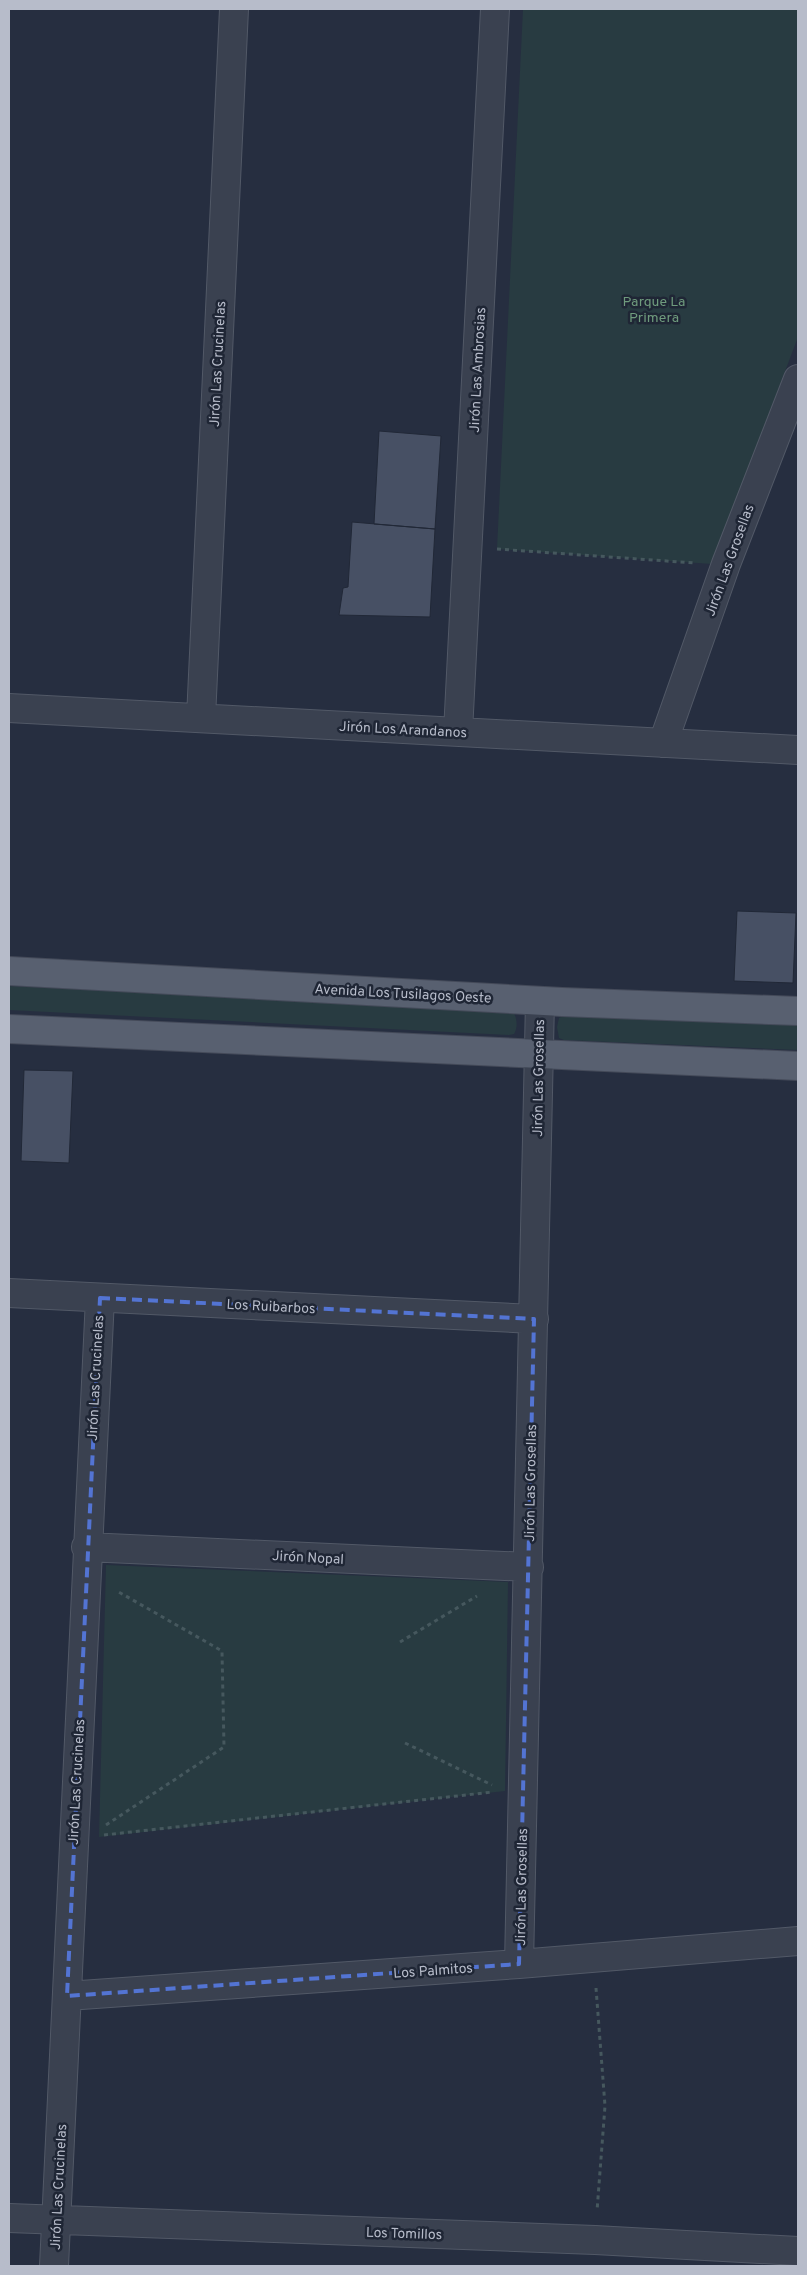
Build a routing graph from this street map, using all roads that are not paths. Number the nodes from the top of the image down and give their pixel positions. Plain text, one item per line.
1 (234, 9) edge
2 (495, 9) edge
3 (798, 379) edge
4 (9, 708) edge
5 (201, 718) junction
6 (458, 732) junction
7 (663, 743) junction
8 (798, 750) edge
9 (9, 971) edge
10 (540, 1001) junction
11 (798, 1011) edge
12 (9, 1029) edge
13 (538, 1055) junction
14 (798, 1066) edge
15 (9, 1293) edge
16 (100, 1298) junction
17 (534, 1319) junction
18 (86, 1547) junction
19 (529, 1567) junction
20 (798, 1941) edge
21 (520, 1964) junction
22 (67, 1996) junction
23 (9, 2218) edge
24 (57, 2220) junction
25 (798, 2251) edge
26 (54, 2266) edge

1 - 5 street, Jirón Las Crucinelas
2 - 6 street, Jirón Las Ambrosias
3 - 7 street, Jirón Las Grosellas
4 - 5 street, Jirón Los Arandanos
5 - 6 street, Jirón Los Arandanos
6 - 7 street, Jirón Los Arandanos
7 - 8 street, Jirón Los Arandanos
9 - 10 main road, Avenida Los Tusilagos Oeste
10 - 11 main road, Avenida Los Tusilagos Oeste
10 - 13 street, Jirón Las Grosellas
12 - 13 main road
13 - 14 main road
13 - 17 street, Jirón Las Grosellas
15 - 16 street, Los Ruibarbos
16 - 17 street, Los Ruibarbos
16 - 18 street, Jirón Las Crucinelas
17 - 19 street, Jirón Las Grosellas
18 - 19 street, Jirón Nopal
18 - 22 street, Jirón Las Crucinelas
19 - 21 street, Jirón Las Grosellas
20 - 21 street, Los Palmitos
21 - 22 street, Los Palmitos
22 - 24 street, Jirón Las Crucinelas
23 - 24 street, Los Tomillos
24 - 25 street, Los Tomillos
24 - 26 street, Jirón Las Crucinelas

